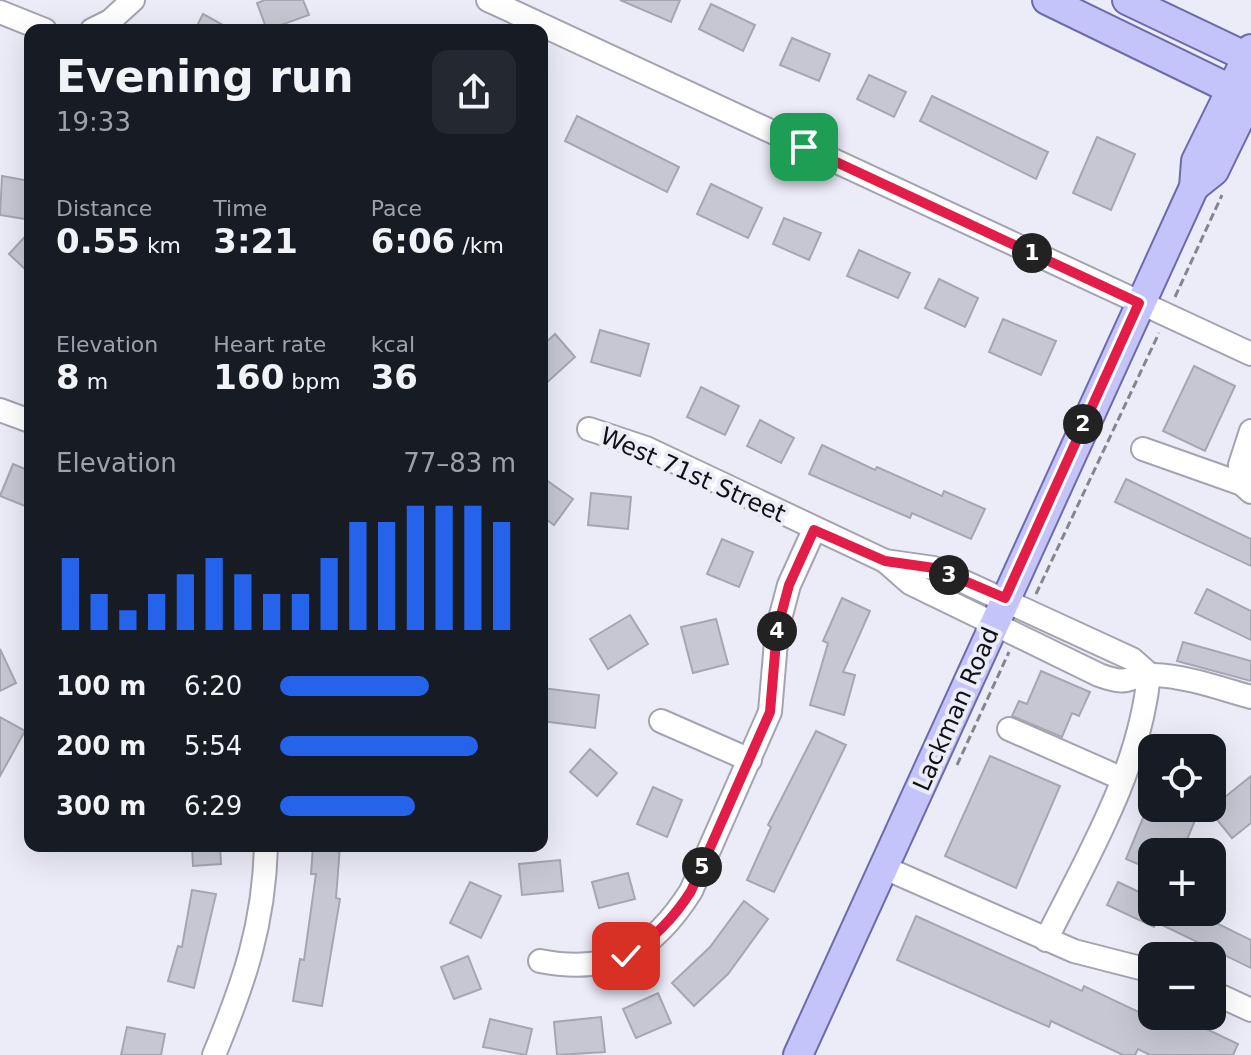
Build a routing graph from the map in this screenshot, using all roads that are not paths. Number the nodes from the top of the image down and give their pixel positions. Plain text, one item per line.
1 (133, 0) edge
2 (488, 0) edge
3 (1047, 0) edge
4 (1127, 0) edge
5 (0, 12) edge
6 (30, 24) edge
7 (104, 24) edge
8 (540, 24) edge
9 (548, 28) edge
10 (1250, 55) edge
11 (1246, 95) edge
12 (1139, 303) junction
13 (1251, 354) edge
14 (0, 410) edge
15 (24, 419) edge
16 (589, 429) dead end
17 (1251, 431) edge
18 (1143, 449) dead end
19 (1246, 488) edge
20 (814, 530) junction
21 (1011, 617) junction
22 (1149, 674) junction
23 (1251, 697) edge
24 (661, 721) dead end
25 (1009, 729) dead end
26 (750, 760) junction
27 (1123, 779) junction
28 (265, 852) edge
29 (885, 868) junction
30 (1046, 940) junction
31 (540, 961) dead end
32 (1138, 967) edge
33 (1226, 998) edge
34 (1251, 1010) edge
35 (214, 1055) edge
36 (798, 1055) edge

1 - 7 street
2 - 8 street
3 - 11 main road
4 - 10 main road
5 - 6 street
9 - 12 street
10 - 11 main road, Lackman Road
11 - 12 main road, Lackman Road
12 - 13 street
12 - 21 main road, Lackman Road
14 - 15 street
16 - 20 street, West 71st Street
17 - 19 street
18 - 19 street
20 - 21 street, West 71st Street
20 - 26 street
21 - 22 street, West 71st Street
21 - 29 main road, Lackman Road
22 - 23 street, West 71st Street
22 - 27 street
24 - 26 street
25 - 27 street
26 - 31 street
27 - 30 street
28 - 35 street
29 - 30 street
29 - 36 main road, Lackman Road
30 - 32 street
33 - 34 street

